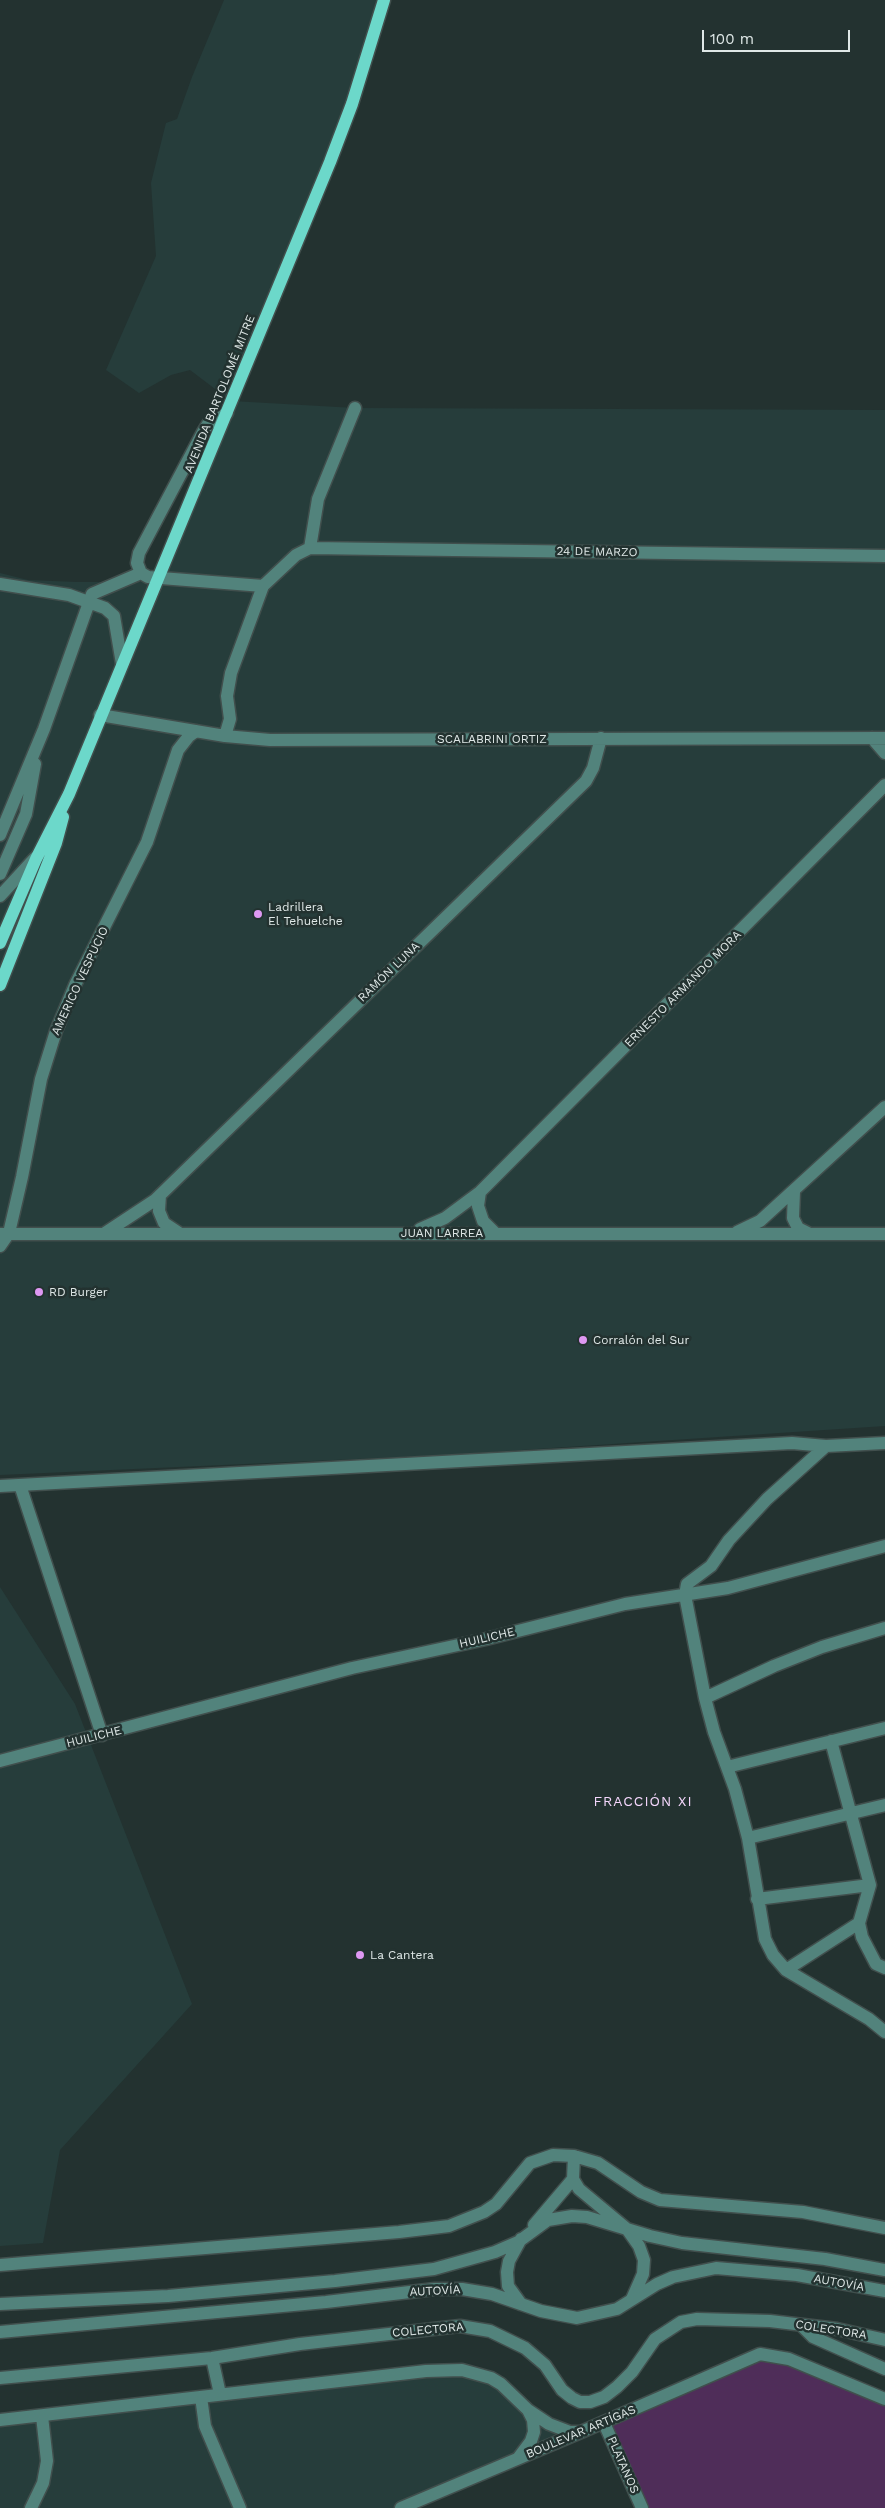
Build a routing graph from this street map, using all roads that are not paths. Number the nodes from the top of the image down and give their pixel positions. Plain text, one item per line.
1 (384, 0) edge
2 (355, 408) dead end
3 (227, 413) junction
4 (310, 548) junction
5 (885, 556) edge
6 (140, 573) junction
7 (160, 578) junction
8 (0, 584) edge
9 (263, 586) junction
10 (90, 601) junction
11 (122, 664) junction
12 (100, 715) junction
13 (196, 731) junction
14 (226, 736) junction
15 (601, 738) junction
16 (878, 738) edge
17 (37, 744) junction
18 (885, 753) edge
19 (885, 785) edge
20 (69, 794) junction
21 (0, 835) edge
22 (37, 856) junction
23 (0, 874) edge
24 (0, 896) edge
25 (0, 943) edge
26 (0, 985) edge
27 (885, 1107) edge
28 (480, 1192) junction
29 (794, 1192) junction
30 (160, 1195) junction
31 (4, 1233) edge
32 (105, 1233) junction
33 (179, 1233) junction
34 (407, 1233) junction
35 (495, 1233) junction
36 (733, 1234) junction
37 (810, 1234) junction
38 (885, 1234) edge
39 (0, 1246) edge
40 (885, 1443) edge
41 (831, 1445) junction
42 (20, 1485) junction
43 (0, 1486) edge
44 (885, 1546) edge
45 (685, 1595) junction
46 (885, 1628) edge
47 (705, 1698) junction
48 (885, 1728) edge
49 (102, 1735) junction
50 (831, 1741) junction
51 (0, 1761) edge
52 (727, 1767) junction
53 (885, 1805) edge
54 (849, 1814) junction
55 (748, 1838) junction
56 (870, 1885) junction
57 (757, 1899) junction
58 (859, 1923) junction
59 (885, 1968) edge
60 (786, 1970) junction
61 (885, 2032) edge
62 (574, 2156) junction
63 (573, 2179) junction
64 (885, 2228) edge
65 (627, 2229) junction
66 (518, 2242) junction
67 (0, 2265) edge
68 (885, 2270) edge
69 (885, 2291) edge
70 (631, 2301) junction
71 (0, 2304) edge
72 (521, 2304) junction
73 (801, 2325) junction
74 (0, 2332) edge
75 (885, 2340) edge
76 (212, 2358) junction
77 (885, 2369) edge
78 (0, 2378) edge
79 (220, 2394) junction
80 (201, 2397) junction
81 (885, 2399) edge
82 (528, 2410) junction
83 (42, 2416) junction
84 (0, 2420) edge
85 (604, 2423) junction
86 (581, 2432) junction
87 (518, 2458) junction
88 (31, 2508) edge
89 (240, 2508) edge
90 (401, 2508) edge
91 (642, 2508) edge

1 - 3 main road, AVENIDA BARTOLOMÉ MITRE
2 - 4 street
3 - 6 street
3 - 7 main road, AVENIDA BARTOLOMÉ MITRE
4 - 5 street, 24 DE MARZO
4 - 9 street
6 - 7 street
6 - 10 street
7 - 9 street
7 - 11 main road, AVENIDA BARTOLOMÉ MITRE
8 - 10 street
9 - 14 street
10 - 11 street
10 - 17 street
11 - 12 main road, AVENIDA BARTOLOMÉ MITRE
12 - 13 street, SCALABRINI ORTIZ
12 - 20 main road, AVENIDA BARTOLOMÉ MITRE
13 - 14 street, SCALABRINI ORTIZ
13 - 31 street, AMERICO VESPUCIO
14 - 15 street, SCALABRINI ORTIZ
15 - 16 street, SCALABRINI ORTIZ
15 - 30 street, RAMÓN LUNA
16 - 18 street
17 - 21 street
17 - 23 street
19 - 28 street, ERNESTO ARMANDO MORA
20 - 22 main road, AVENIDA BARTOLOMÉ MITRE
20 - 26 main road, AVENIDA BARTOLOMÉ MITRE
22 - 24 street
22 - 25 main road, AVENIDA BARTOLOMÉ MITRE
27 - 29 street
28 - 34 street, ERNESTO ARMANDO MORA
28 - 35 street
29 - 36 street
29 - 37 street
30 - 32 street, RAMÓN LUNA
30 - 33 street
31 - 32 street, JUAN LARREA
31 - 39 street, AMERICO VESPUCIO
32 - 33 street, JUAN LARREA
33 - 34 street, JUAN LARREA
34 - 35 street, JUAN LARREA
35 - 36 street, JUAN LARREA
36 - 37 street, JUAN LARREA
37 - 38 street, JUAN LARREA
40 - 41 street
41 - 42 street
41 - 45 street
42 - 43 street
42 - 49 street
44 - 45 street, HUILICHE
45 - 47 street
45 - 49 street, HUILICHE
46 - 47 street
47 - 52 street
48 - 50 street
49 - 51 street, HUILICHE
50 - 52 street
50 - 54 street
52 - 55 street
53 - 54 street
54 - 55 street
54 - 56 street
55 - 57 street
56 - 57 street
56 - 58 street
57 - 60 street
58 - 59 street
58 - 60 street
60 - 61 street
62 - 63 street
62 - 64 street
62 - 67 street
63 - 65 street
63 - 66 street
65 - 66 street, AUTOVÍA
65 - 68 street, AUTOVÍA
65 - 70 street
66 - 71 street, AUTOVÍA
66 - 72 street
69 - 70 street, AUTOVÍA
70 - 72 street, AUTOVÍA
72 - 74 street, AUTOVÍA
73 - 75 street, COLECTORA
73 - 76 street, COLECTORA
73 - 77 street
76 - 78 street, COLECTORA
76 - 79 street
79 - 80 street
79 - 82 street
80 - 83 street
80 - 89 street
81 - 85 street, BOULEVAR ARTÍGAS
82 - 86 street
82 - 87 street
83 - 84 street
83 - 88 street
85 - 86 street, BOULEVAR ARTÍGAS
85 - 91 street, PLATANOS
86 - 87 street, BOULEVAR ARTÍGAS
87 - 90 street, BOULEVAR ARTÍGAS

